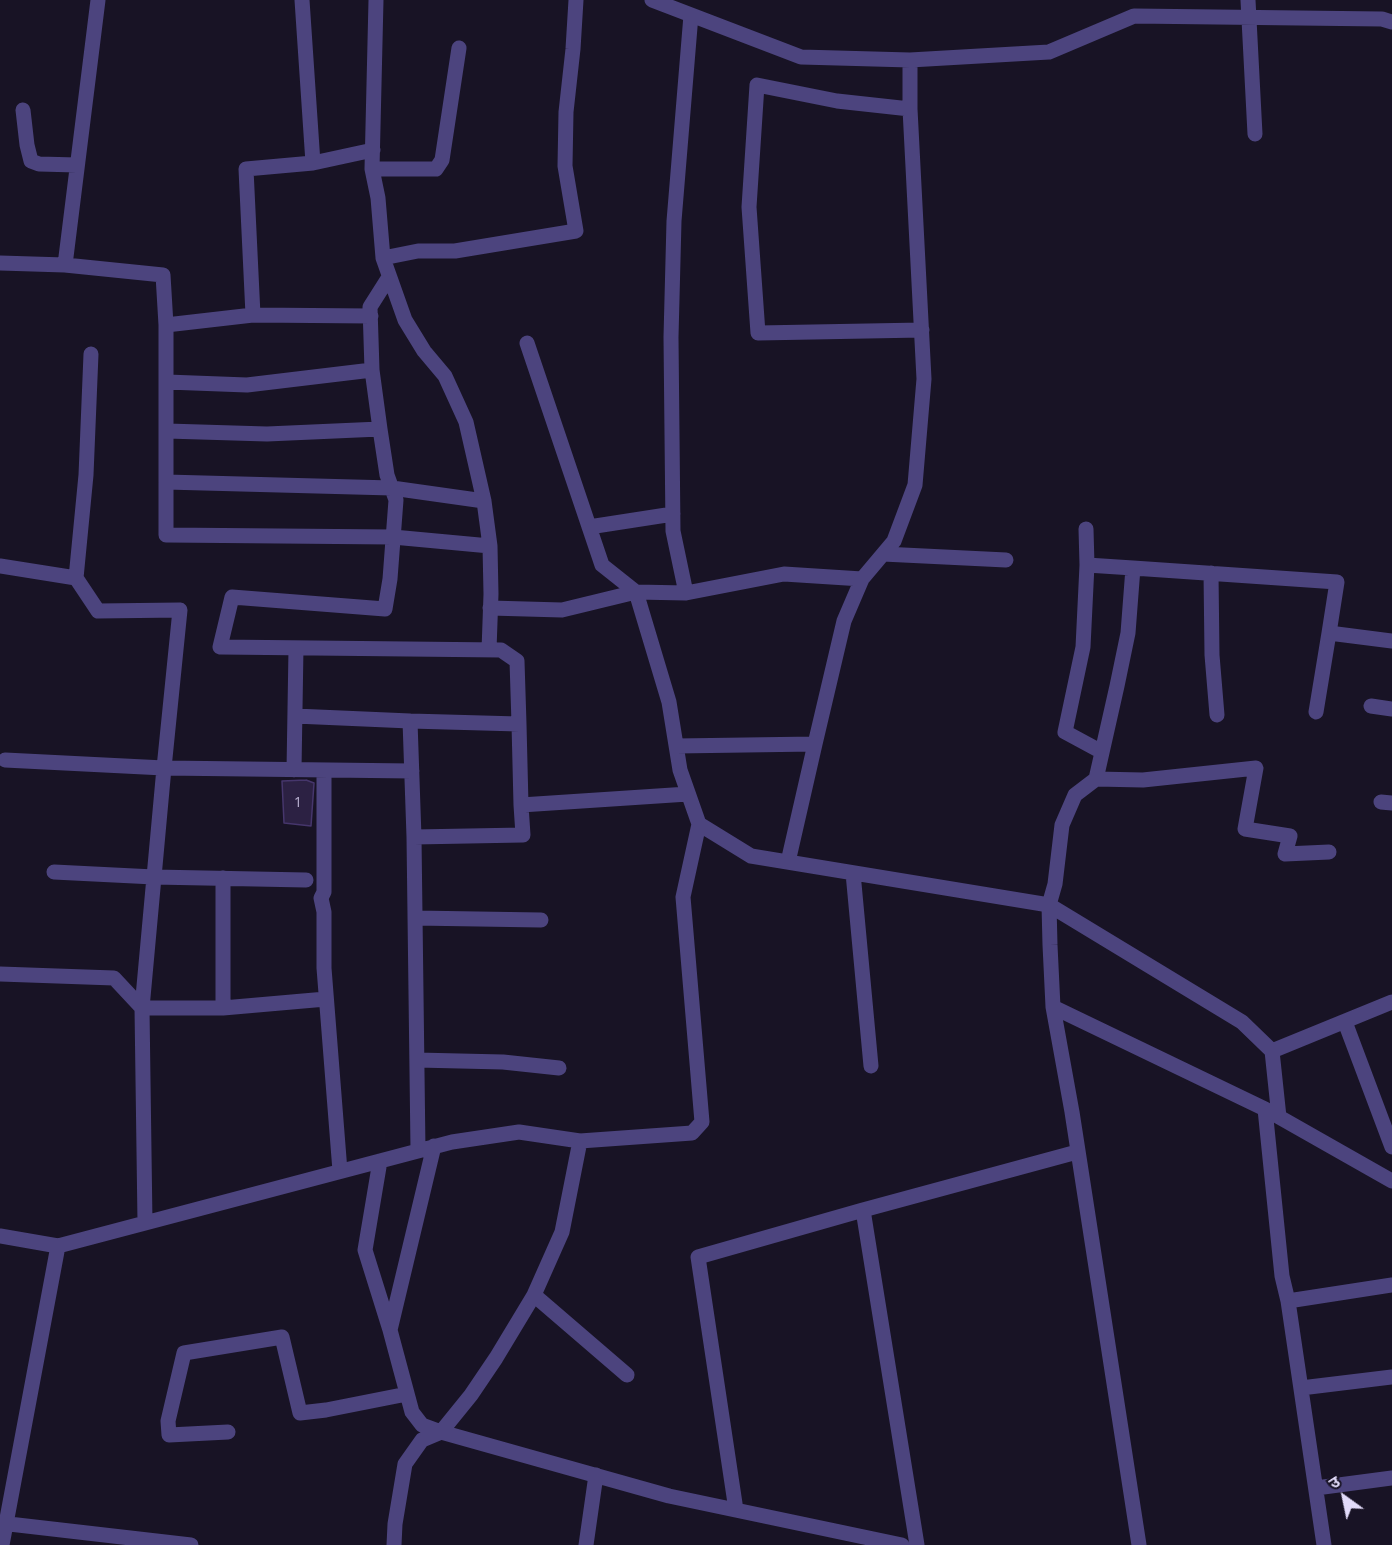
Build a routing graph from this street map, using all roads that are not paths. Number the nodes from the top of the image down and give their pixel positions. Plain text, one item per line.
1 (98, 0) edge
2 (302, 0) edge
3 (376, 0) edge
4 (576, 0) edge
5 (652, 0) edge
6 (1248, 0) edge
7 (691, 15) junction
8 (1248, 17) junction
9 (1392, 22) edge
10 (459, 48) dead end
11 (910, 60) junction
12 (910, 109) junction
13 (24, 110) dead end
14 (1255, 134) dead end
15 (373, 150) junction
16 (313, 163) junction
17 (77, 165) junction
18 (372, 169) junction
19 (383, 258) junction
20 (0, 263) edge
21 (65, 265) junction
22 (389, 277) junction
23 (252, 315) junction
24 (371, 316) junction
25 (166, 325) junction
26 (922, 330) junction
27 (527, 343) dead end
28 (91, 354) dead end
29 (372, 370) junction
30 (167, 382) junction
31 (380, 429) junction
32 (167, 431) junction
33 (166, 482) junction
34 (392, 488) junction
35 (484, 501) junction
36 (673, 514) junction
37 (589, 527) junction
38 (1086, 529) dead end
39 (393, 537) junction
40 (490, 546) junction
41 (883, 554) junction
42 (1006, 560) dead end
43 (1087, 565) junction
44 (0, 566) edge
45 (1133, 568) junction
46 (1211, 573) junction
47 (76, 578) junction
48 (862, 579) junction
49 (636, 591) junction
50 (687, 593) junction
51 (490, 608) junction
52 (1329, 633) junction
53 (1392, 641) edge
54 (296, 648) junction
55 (489, 650) junction
56 (1371, 706) dead end
57 (1392, 709) edge
58 (1316, 712) dead end
59 (1217, 715) dead end
60 (295, 717) junction
61 (410, 721) junction
62 (519, 724) junction
63 (815, 744) junction
64 (676, 746) junction
65 (1102, 752) junction
66 (5, 760) dead end
67 (164, 768) junction
68 (294, 770) junction
69 (324, 770) junction
70 (412, 771) junction
71 (1096, 779) junction
72 (688, 794) junction
73 (521, 805) junction
74 (699, 824) junction
75 (414, 837) junction
76 (1329, 852) dead end
77 (788, 862) junction
78 (54, 872) dead end
79 (853, 873) junction
80 (154, 877) junction
81 (223, 878) junction
82 (306, 879) dead end
83 (1049, 905) junction
84 (415, 918) junction
85 (542, 920) dead end
86 (0, 974) edge
87 (326, 999) junction
88 (1392, 1002) edge
89 (1053, 1007) junction
90 (142, 1008) junction
91 (224, 1008) junction
92 (1345, 1022) junction
93 (1272, 1051) junction
94 (417, 1060) junction
95 (871, 1066) dead end
96 (559, 1068) dead end
97 (1265, 1108) junction
98 (1279, 1117) junction
99 (580, 1141) junction
100 (435, 1146) junction
101 (1392, 1147) edge
102 (418, 1150) junction
103 (1077, 1152) junction
104 (380, 1161) junction
105 (340, 1171) junction
106 (1392, 1181) edge
107 (863, 1210) junction
108 (145, 1223) junction
109 (0, 1236) edge
110 (58, 1246) junction
111 (1392, 1285) edge
112 (534, 1295) junction
113 (1288, 1302) junction
114 (390, 1330) junction
115 (627, 1375) dead end
116 (1392, 1377) edge
117 (1301, 1388) junction
118 (407, 1394) junction
119 (228, 1432) dead end
120 (441, 1432) junction
121 (596, 1475) junction
122 (1392, 1478) edge
123 (1316, 1488) junction
124 (736, 1510) junction
125 (3, 1524) edge
126 (2, 1545) edge
127 (191, 1545) edge
128 (394, 1545) edge
129 (586, 1545) edge
130 (902, 1545) edge
131 (917, 1545) edge
132 (1139, 1545) edge
133 (1324, 1545) edge

1 - 17 street
2 - 16 street
3 - 15 street
4 - 19 street
5 - 7 street
6 - 8 street
7 - 11 street
7 - 36 street
8 - 9 street
8 - 11 street
8 - 14 street
10 - 18 street
11 - 12 street
12 - 26 street
12 - 26 street
13 - 17 street
15 - 16 street
15 - 18 street
16 - 23 street
17 - 21 street
18 - 19 street
19 - 22 street
20 - 21 street
21 - 25 street
22 - 24 street
22 - 35 street
23 - 24 street
23 - 25 street
24 - 29 street
25 - 30 street
26 - 41 street
27 - 37 street
28 - 47 street
29 - 30 street
29 - 31 street
30 - 32 street
31 - 32 street
31 - 34 street
32 - 33 street
33 - 34 street
33 - 39 street
34 - 35 street
34 - 39 street
35 - 40 street
36 - 37 street
36 - 50 street
37 - 49 street
38 - 43 street
39 - 40 street
39 - 54 street
40 - 51 street
41 - 42 street
41 - 48 street
43 - 45 street
43 - 65 street
44 - 47 street
45 - 46 street
45 - 65 street
46 - 52 street
46 - 59 street
47 - 67 street
48 - 50 street
48 - 63 street
49 - 50 street
49 - 51 street
49 - 64 street
51 - 55 street
52 - 53 street
52 - 58 street
54 - 55 street
54 - 60 street
55 - 62 street
56 - 57 street
60 - 61 street
60 - 68 street
61 - 62 street
61 - 70 street
62 - 73 street
63 - 64 street
63 - 77 street
64 - 72 street
65 - 71 street
66 - 67 street
67 - 68 street
67 - 80 street
68 - 69 street
69 - 70 street
69 - 87 street
70 - 75 street
71 - 76 street
71 - 83 street
72 - 73 street
72 - 74 street
73 - 75 street
74 - 77 street
74 - 99 street
75 - 84 street
77 - 79 street
78 - 80 street
79 - 83 street
79 - 95 street
80 - 81 street
80 - 90 street
81 - 82 street
81 - 91 street
83 - 89 street
83 - 93 street
84 - 85 street
84 - 94 street
86 - 90 street
87 - 91 street
87 - 105 street
88 - 92 street
89 - 97 street
89 - 103 street
90 - 91 street
90 - 108 street
92 - 93 street
92 - 101 street
93 - 98 street
94 - 96 street
94 - 102 street
97 - 98 street
97 - 113 street
98 - 106 street
99 - 100 street
99 - 112 street
100 - 102 street
100 - 114 street
102 - 104 street
103 - 107 street
103 - 132 street
104 - 105 street
104 - 114 street
105 - 108 street
107 - 124 street
107 - 131 street
108 - 110 street
109 - 110 street
110 - 125 street
111 - 113 street
112 - 115 street
112 - 120 street
113 - 117 street
114 - 118 street
116 - 117 street
117 - 123 street
118 - 119 street
118 - 120 street
120 - 121 street
120 - 128 street
121 - 124 street
121 - 129 street
122 - 123 street
123 - 133 street
124 - 130 street
125 - 126 street
125 - 127 street

